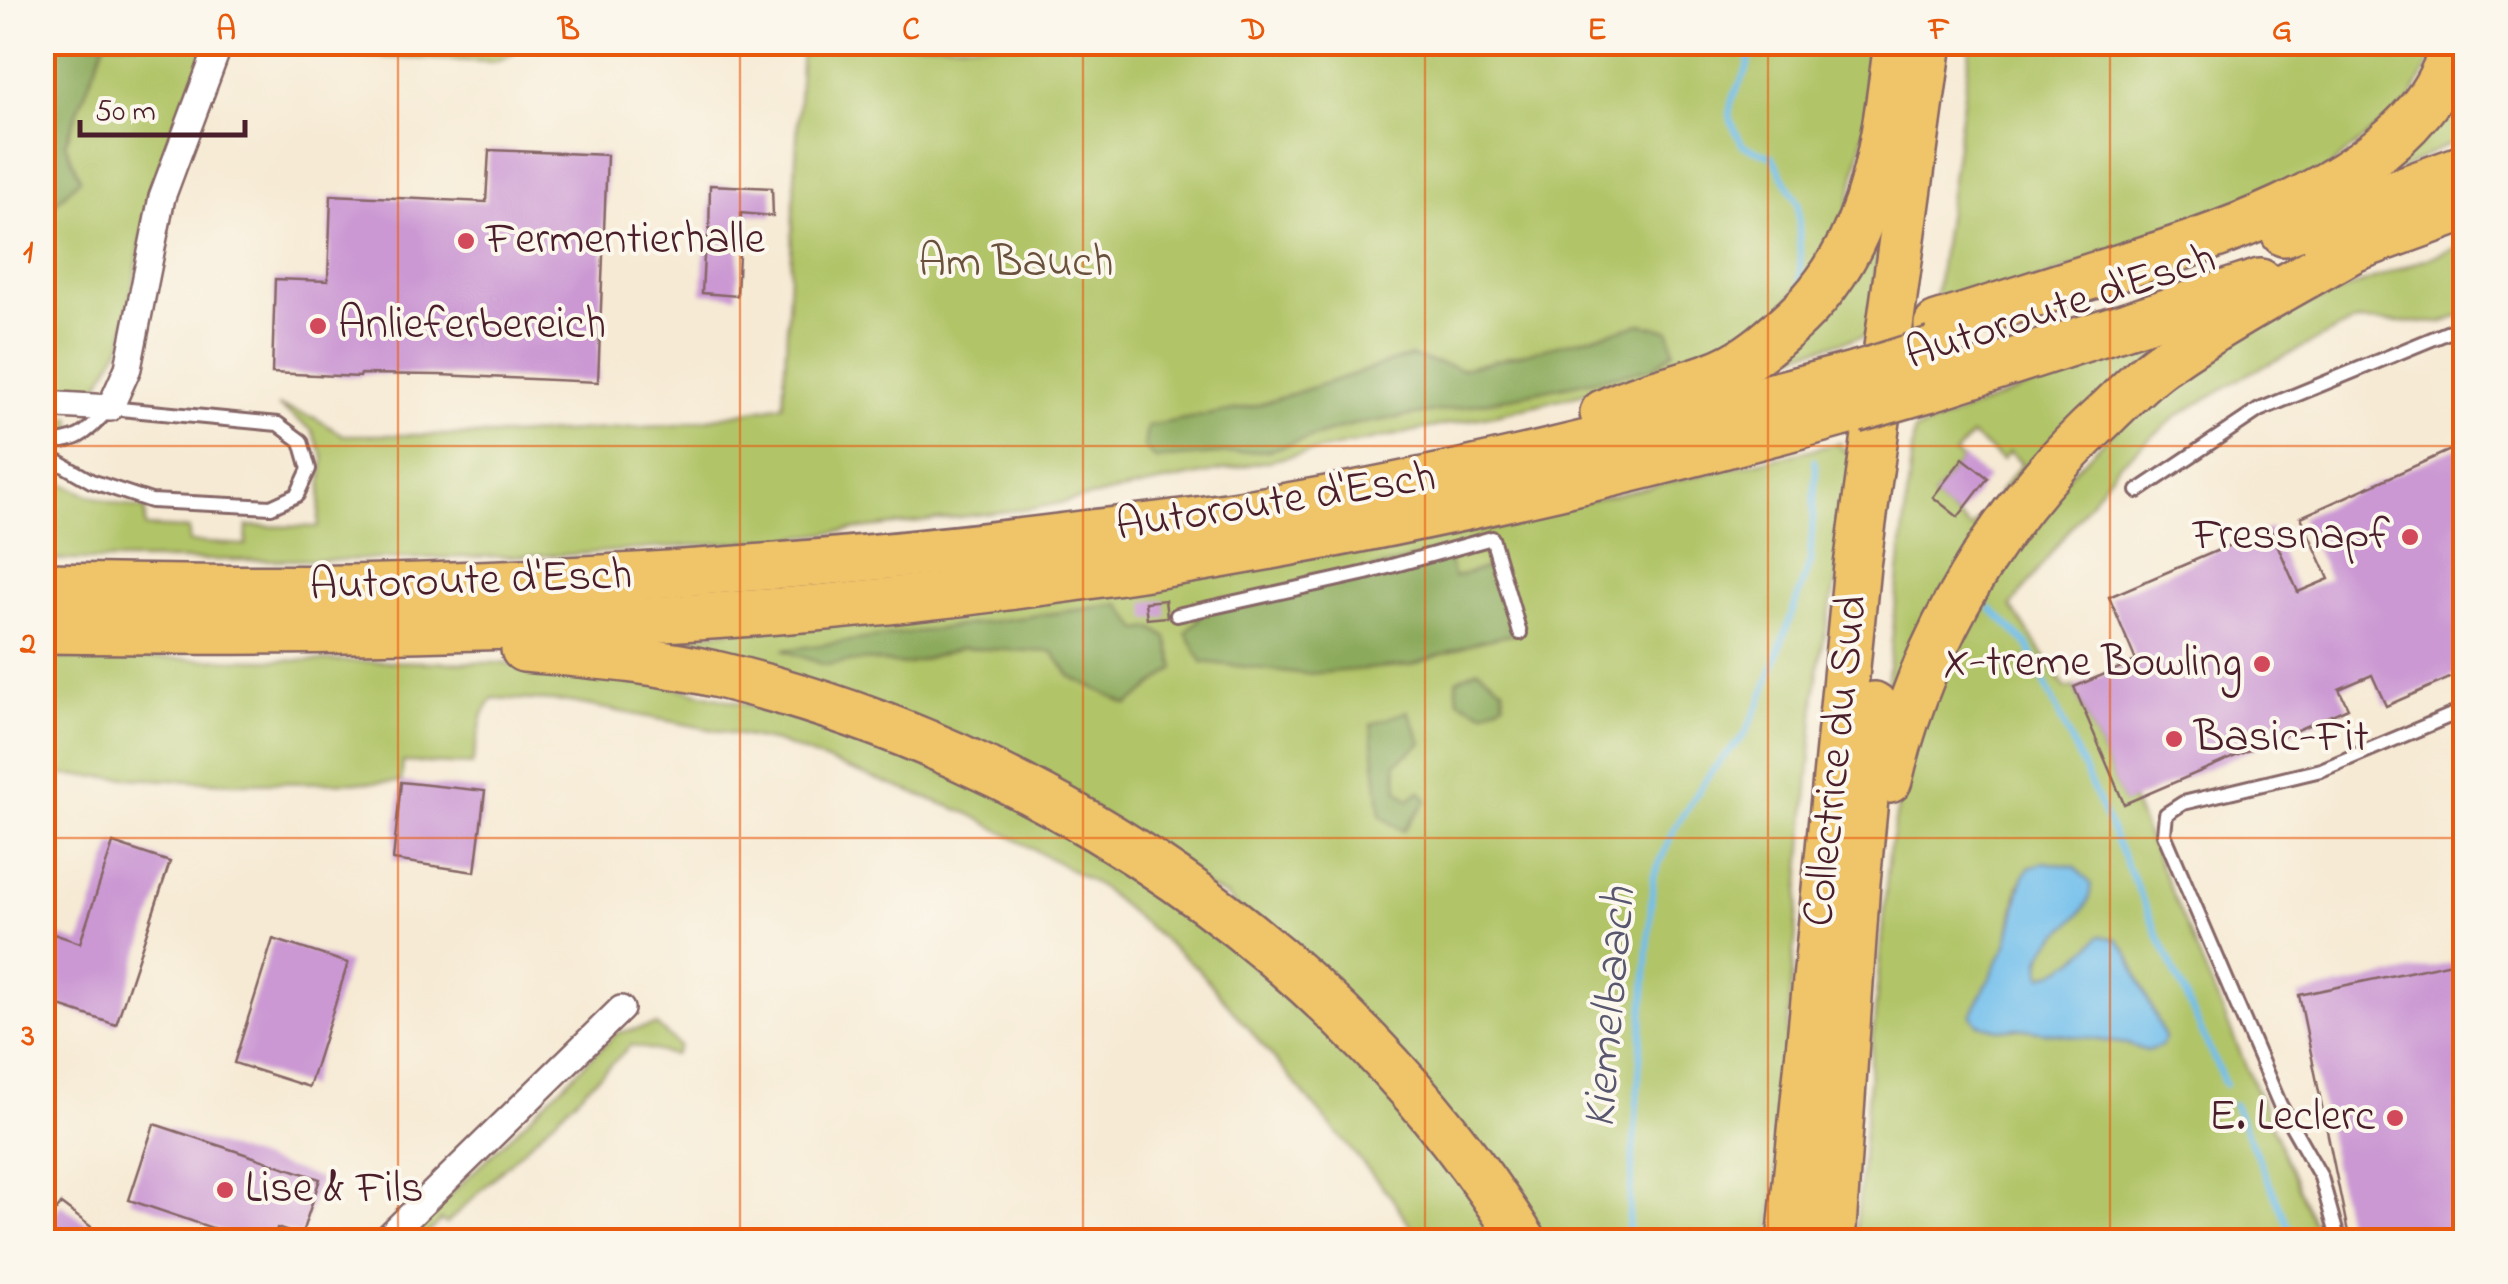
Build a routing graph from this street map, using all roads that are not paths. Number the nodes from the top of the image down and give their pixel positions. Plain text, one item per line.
1 (220, 42) edge
2 (1897, 42) edge
3 (1929, 42) edge
4 (1954, 42) edge
5 (2456, 42) edge
6 (2466, 168) edge
7 (2466, 208) edge
8 (2354, 249) junction
9 (2466, 325) edge
10 (1933, 355) junction
11 (1860, 376) junction
12 (42, 404) edge
13 (110, 408) junction
14 (1604, 414) junction
15 (42, 443) edge
16 (42, 454) edge
17 (2138, 491) dead end
18 (1487, 522) junction
19 (1004, 544) junction
20 (42, 586) edge
21 (1177, 615) dead end
22 (42, 630) edge
23 (97, 631) junction
24 (1520, 634) dead end
25 (2466, 709) edge
26 (621, 1009) dead end
27 (1833, 1225) edge
28 (383, 1242) edge
29 (1524, 1242) edge
30 (1790, 1242) edge
31 (2339, 1242) edge

1 - 13 street
2 - 14 highway
3 - 30 highway, Collectrice du Sud
4 - 27 highway
5 - 10 highway
6 - 10 highway, Autoroute d'Esch
7 - 8 highway, Autoroute d'Esch
8 - 10 highway, Autoroute d'Esch
8 - 27 highway
9 - 17 lane
10 - 11 highway, Autoroute d'Esch, bridge
10 - 11 highway
11 - 14 highway
11 - 18 highway, Autoroute d'Esch
11 - 19 highway, Autoroute d'Esch
12 - 13 street
13 - 15 lane
13 - 16 lane
14 - 19 highway
18 - 21 lane
18 - 23 highway, Autoroute d'Esch
18 - 24 lane
19 - 20 highway, Autoroute d'Esch
22 - 23 highway, Autoroute d'Esch
23 - 29 highway
25 - 31 lane
26 - 28 street

